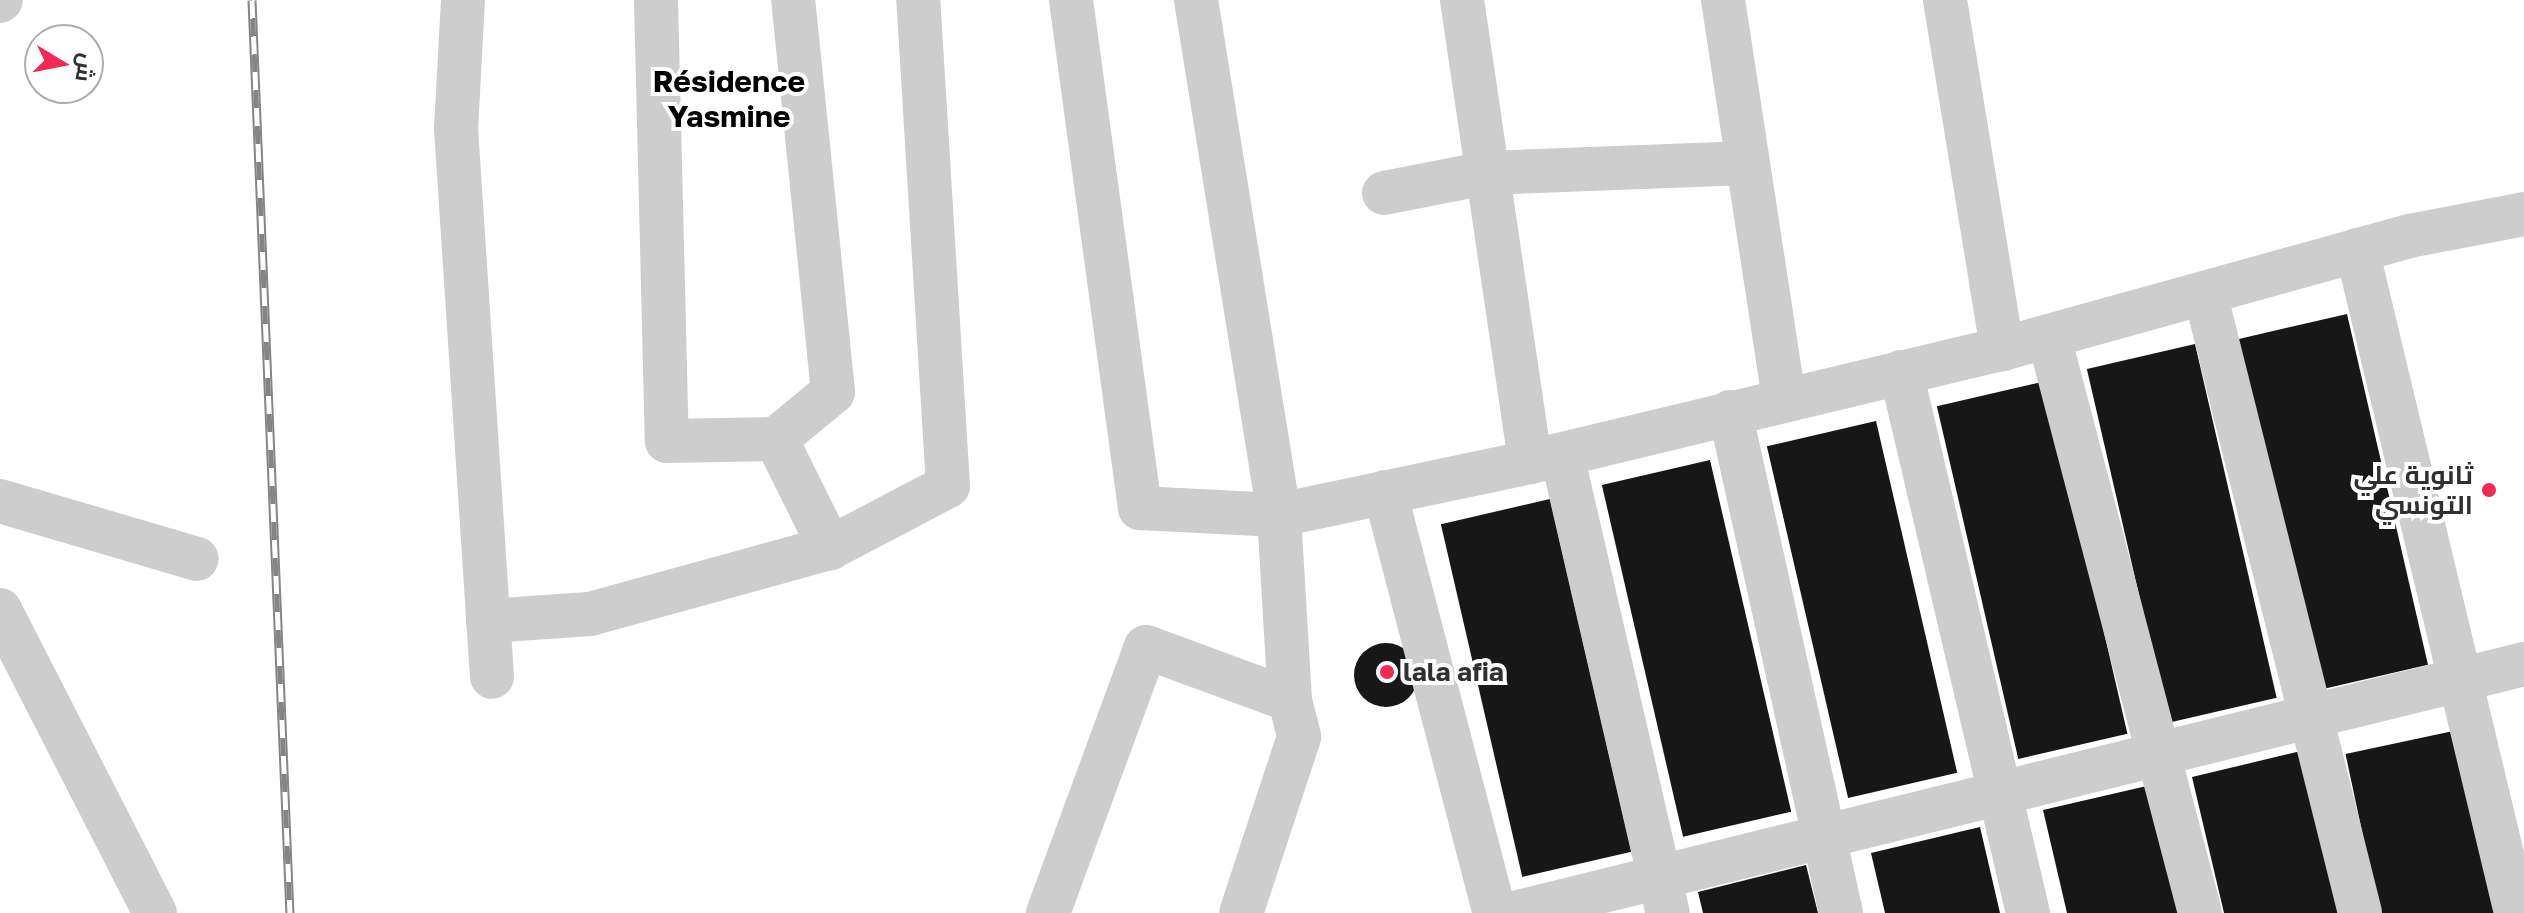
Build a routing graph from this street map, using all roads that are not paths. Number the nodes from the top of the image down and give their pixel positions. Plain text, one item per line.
1 (463, 0) edge
2 (656, 0) edge
3 (793, 0) edge
4 (918, 0) edge
5 (1071, 0) edge
6 (1196, 0) edge
7 (1462, 0) edge
8 (1723, 0) edge
9 (1945, 0) edge
10 (1748, 163) junction
11 (1487, 173) junction
12 (1384, 193) dead end
13 (2524, 214) edge
14 (2357, 250) junction
15 (2205, 293) junction
16 (2049, 337) junction
17 (2002, 349) junction
18 (1901, 372) junction
19 (1784, 398) junction
20 (1730, 412) junction
21 (776, 439) junction
22 (1546, 458) junction
23 (1385, 492) junction
24 (0, 501) edge
25 (1279, 515) junction
26 (830, 548) junction
27 (197, 559) dead end
28 (0, 610) edge
29 (488, 621) junction
30 (2524, 664) edge
31 (492, 677) dead end
32 (2461, 680) junction
33 (1290, 700) junction
34 (2309, 717) junction
35 (2161, 753) junction
36 (2000, 793) junction
37 (1824, 836) junction
38 (1664, 895) edge
39 (155, 913) edge
40 (1048, 913) edge
41 (1241, 913) edge
42 (1495, 913) edge
43 (1514, 913) edge
44 (1841, 913) edge
45 (2028, 913) edge
46 (2200, 913) edge
47 (2360, 913) edge
48 (2516, 913) edge

1 - 29 street
2 - 21 street
3 - 21 street
4 - 26 street
5 - 25 street
6 - 25 street
7 - 11 street
8 - 10 street
9 - 17 street
10 - 11 street
10 - 19 street
11 - 12 street
11 - 22 street
13 - 14 street
14 - 15 street
14 - 32 street
15 - 16 street
15 - 34 street
16 - 17 street
16 - 35 street
17 - 18 street
18 - 19 street
18 - 36 street
19 - 20 street
20 - 22 street
20 - 37 street
21 - 26 street
22 - 23 street
22 - 38 street
23 - 25 street
23 - 42 street
24 - 27 street
25 - 33 street
26 - 29 street
28 - 39 street
29 - 31 street
30 - 32 street
32 - 34 street
32 - 48 street
33 - 40 street
33 - 41 street
34 - 35 street
34 - 47 street
35 - 36 street
35 - 46 street
36 - 37 street
36 - 45 street
37 - 38 street
37 - 44 street
38 - 43 street

